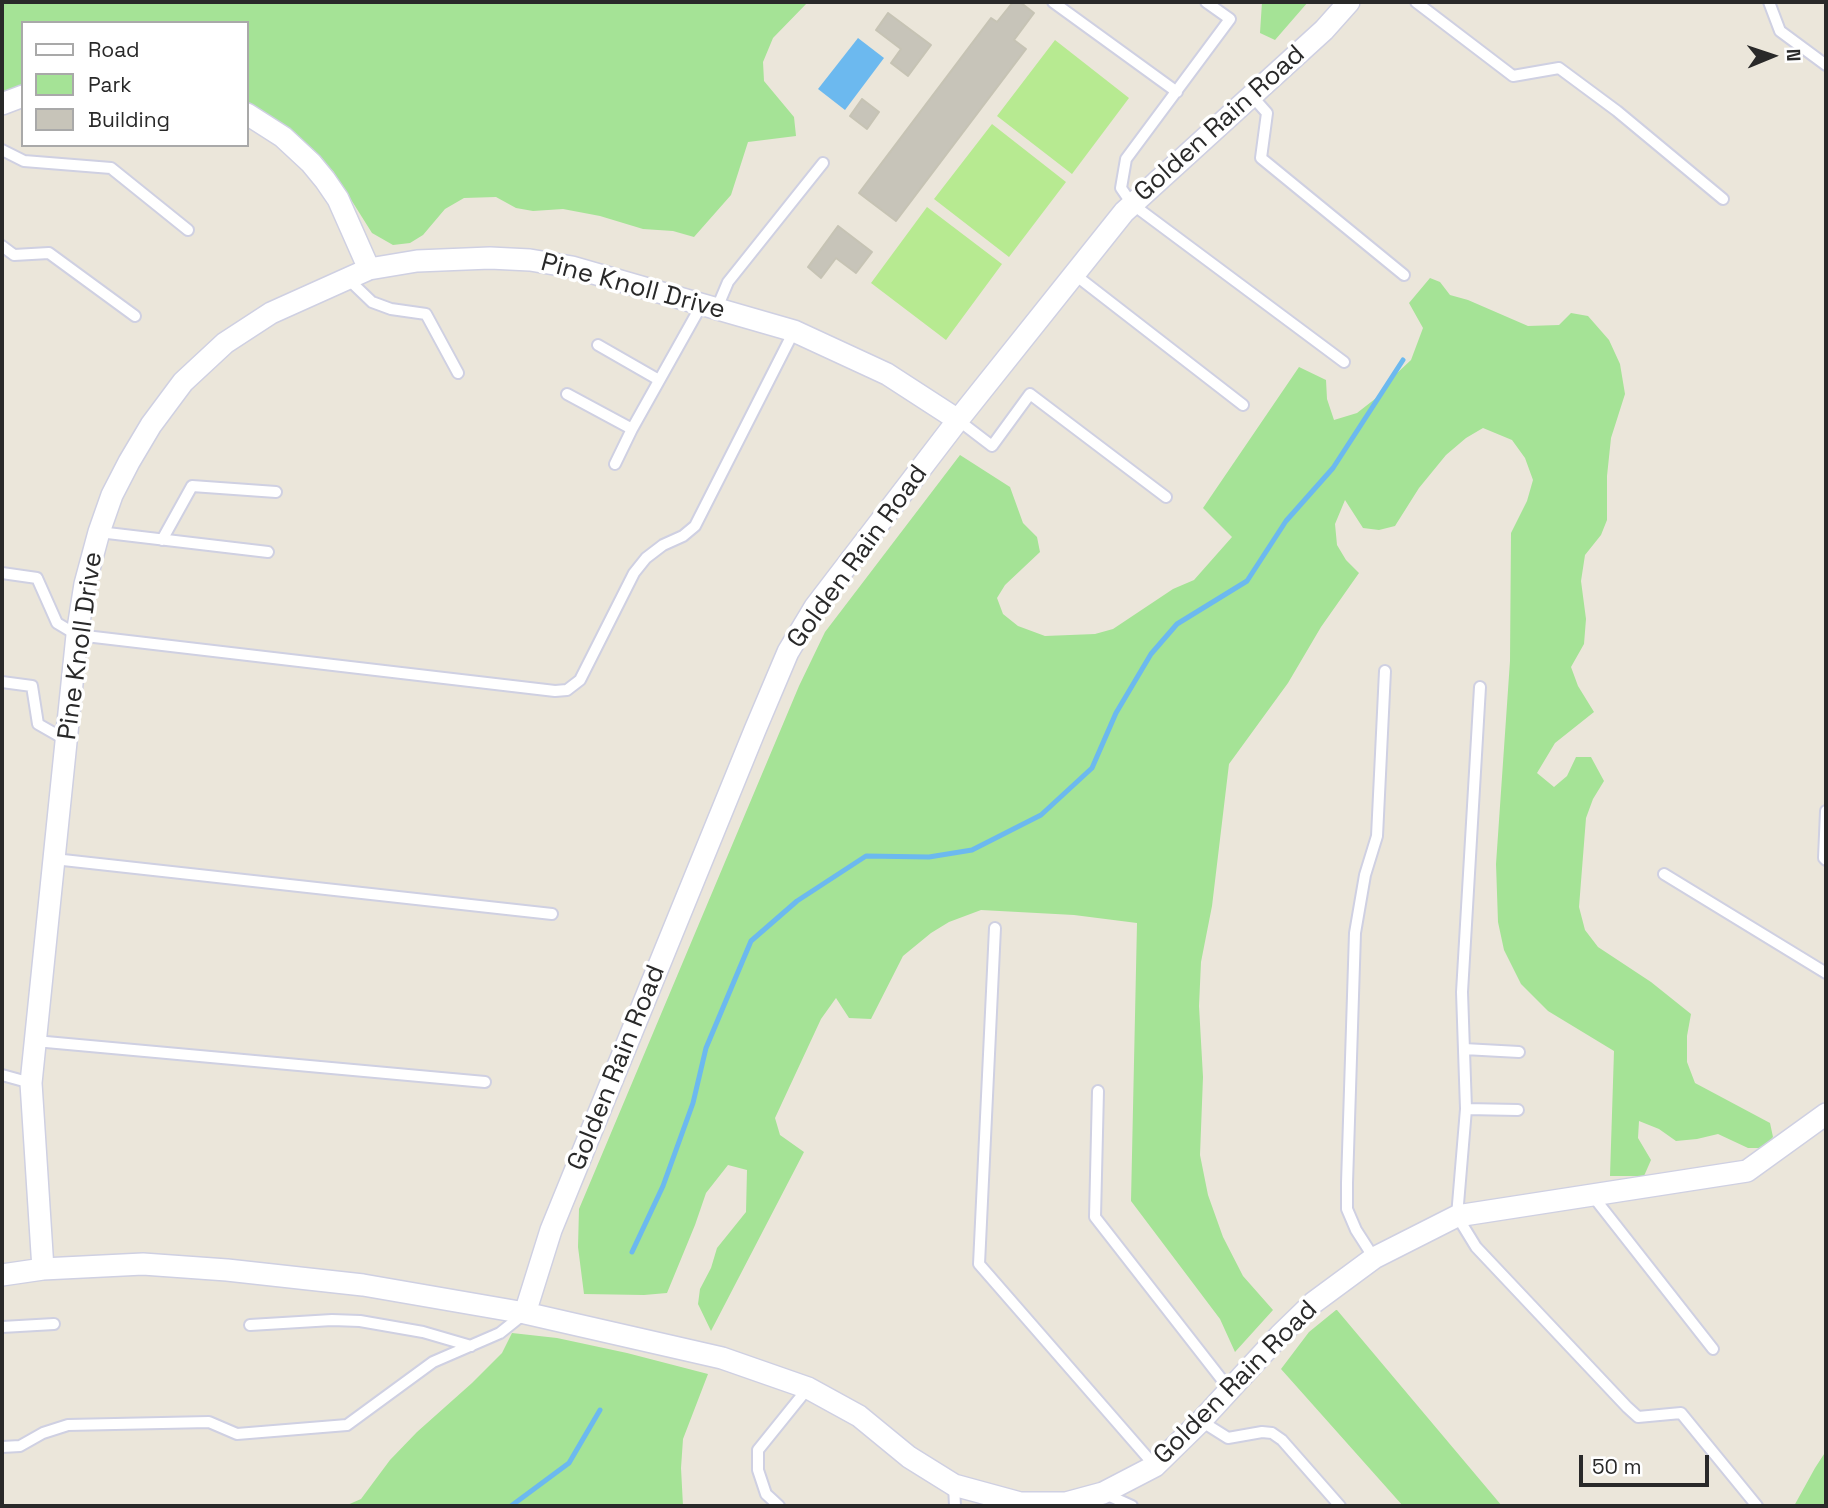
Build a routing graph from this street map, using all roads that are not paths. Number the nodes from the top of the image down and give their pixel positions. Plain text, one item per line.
1 (1053, 2) edge
2 (1206, 2) edge
3 (1349, 2) edge
4 (1416, 2) edge
5 (1769, 2) edge
6 (1826, 65) edge
7 (1177, 92) junction
8 (1252, 96) junction
9 (21, 97) edge
10 (2, 104) edge
11 (248, 115) edge
12 (2, 150) edge
13 (823, 163) dead end
14 (1723, 199) dead end
15 (1132, 204) junction
16 (188, 230) dead end
17 (2, 246) edge
18 (369, 269) junction
19 (1074, 274) junction
20 (1404, 275) dead end
21 (348, 278) junction
22 (710, 306) junction
23 (135, 316) dead end
24 (794, 331) junction
25 (598, 345) dead end
26 (1344, 362) dead end
27 (458, 373) dead end
28 (659, 380) junction
29 (567, 394) dead end
30 (1243, 405) dead end
31 (958, 420) junction
32 (632, 429) junction
33 (615, 464) dead end
34 (276, 492) dead end
35 (1166, 497) dead end
36 (99, 532) junction
37 (162, 540) junction
38 (268, 552) dead end
39 (2, 573) edge
40 (77, 635) junction
41 (1385, 671) dead end
42 (2, 682) edge
43 (1480, 687) dead end
44 (66, 740) junction
45 (1826, 811) edge
46 (54, 859) junction
47 (1826, 860) edge
48 (1664, 874) dead end
49 (552, 914) dead end
50 (995, 928) dead end
51 (1826, 973) edge
52 (35, 1041) junction
53 (1464, 1049) junction
54 (1519, 1052) dead end
55 (2, 1075) edge
56 (485, 1082) dead end
57 (31, 1083) junction
58 (1098, 1091) dead end
59 (1466, 1109) junction
60 (1518, 1111) dead end
61 (1826, 1114) edge
62 (1592, 1195) junction
63 (1457, 1216) junction
64 (1374, 1258) junction
65 (43, 1269) junction
66 (2, 1275) edge
67 (525, 1312) junction
68 (54, 1324) dead end
69 (250, 1325) dead end
70 (2, 1327) edge
71 (471, 1346) junction
72 (1713, 1349) dead end
73 (808, 1388) junction
74 (1230, 1390) junction
75 (1200, 1421) junction
76 (2, 1447) edge
77 (1155, 1466) junction
78 (954, 1485) junction
79 (1103, 1493) junction
80 (779, 1506) edge
81 (954, 1506) edge
82 (1132, 1506) edge
83 (1340, 1506) edge
84 (1757, 1506) edge

1 - 7 lane
2 - 7 lane
3 - 8 street, Golden Rain Road
4 - 14 lane
5 - 6 lane
7 - 15 lane
8 - 15 street, Golden Rain Road
8 - 20 lane
9 - 10 street
11 - 18 street
12 - 16 lane
13 - 22 lane
15 - 19 street, Golden Rain Road
15 - 26 lane
17 - 23 lane
18 - 21 street, Pine Knoll Drive
18 - 22 street, Pine Knoll Drive
19 - 30 lane
19 - 31 street, Golden Rain Road
21 - 27 lane
21 - 36 street, Pine Knoll Drive
22 - 24 street, Pine Knoll Drive
22 - 28 lane
24 - 31 street, Pine Knoll Drive
24 - 40 lane
25 - 28 lane
28 - 32 lane
29 - 32 lane
31 - 35 lane
31 - 67 street, Golden Rain Road
32 - 33 lane
34 - 37 lane
36 - 37 lane
36 - 40 street, Pine Knoll Drive
37 - 38 lane
39 - 40 lane
40 - 44 street, Pine Knoll Drive
41 - 64 lane
42 - 44 lane
43 - 53 lane
44 - 46 street, Pine Knoll Drive
45 - 47 lane
46 - 49 lane
46 - 52 street, Pine Knoll Drive
48 - 51 lane
50 - 77 lane
52 - 56 lane
52 - 57 street, Pine Knoll Drive
53 - 54 lane
53 - 59 lane
55 - 57 lane
57 - 65 street, Pine Knoll Drive
58 - 74 lane
59 - 60 lane
59 - 63 lane
61 - 62 street, Golden Rain Road
62 - 63 street, Golden Rain Road
62 - 72 lane
63 - 64 street, Golden Rain Road
63 - 84 lane
64 - 74 street, Golden Rain Road
65 - 66 street, Golden Rain Road
65 - 67 street, Golden Rain Road
67 - 71 lane
67 - 73 street, Golden Rain Road
68 - 70 lane
69 - 71 lane
71 - 76 lane
73 - 78 street, Golden Rain Road
73 - 80 lane
74 - 75 street, Golden Rain Road
75 - 77 street, Golden Rain Road
75 - 83 lane
77 - 79 street, Golden Rain Road
78 - 79 street, Golden Rain Road
78 - 81 lane
79 - 82 lane

